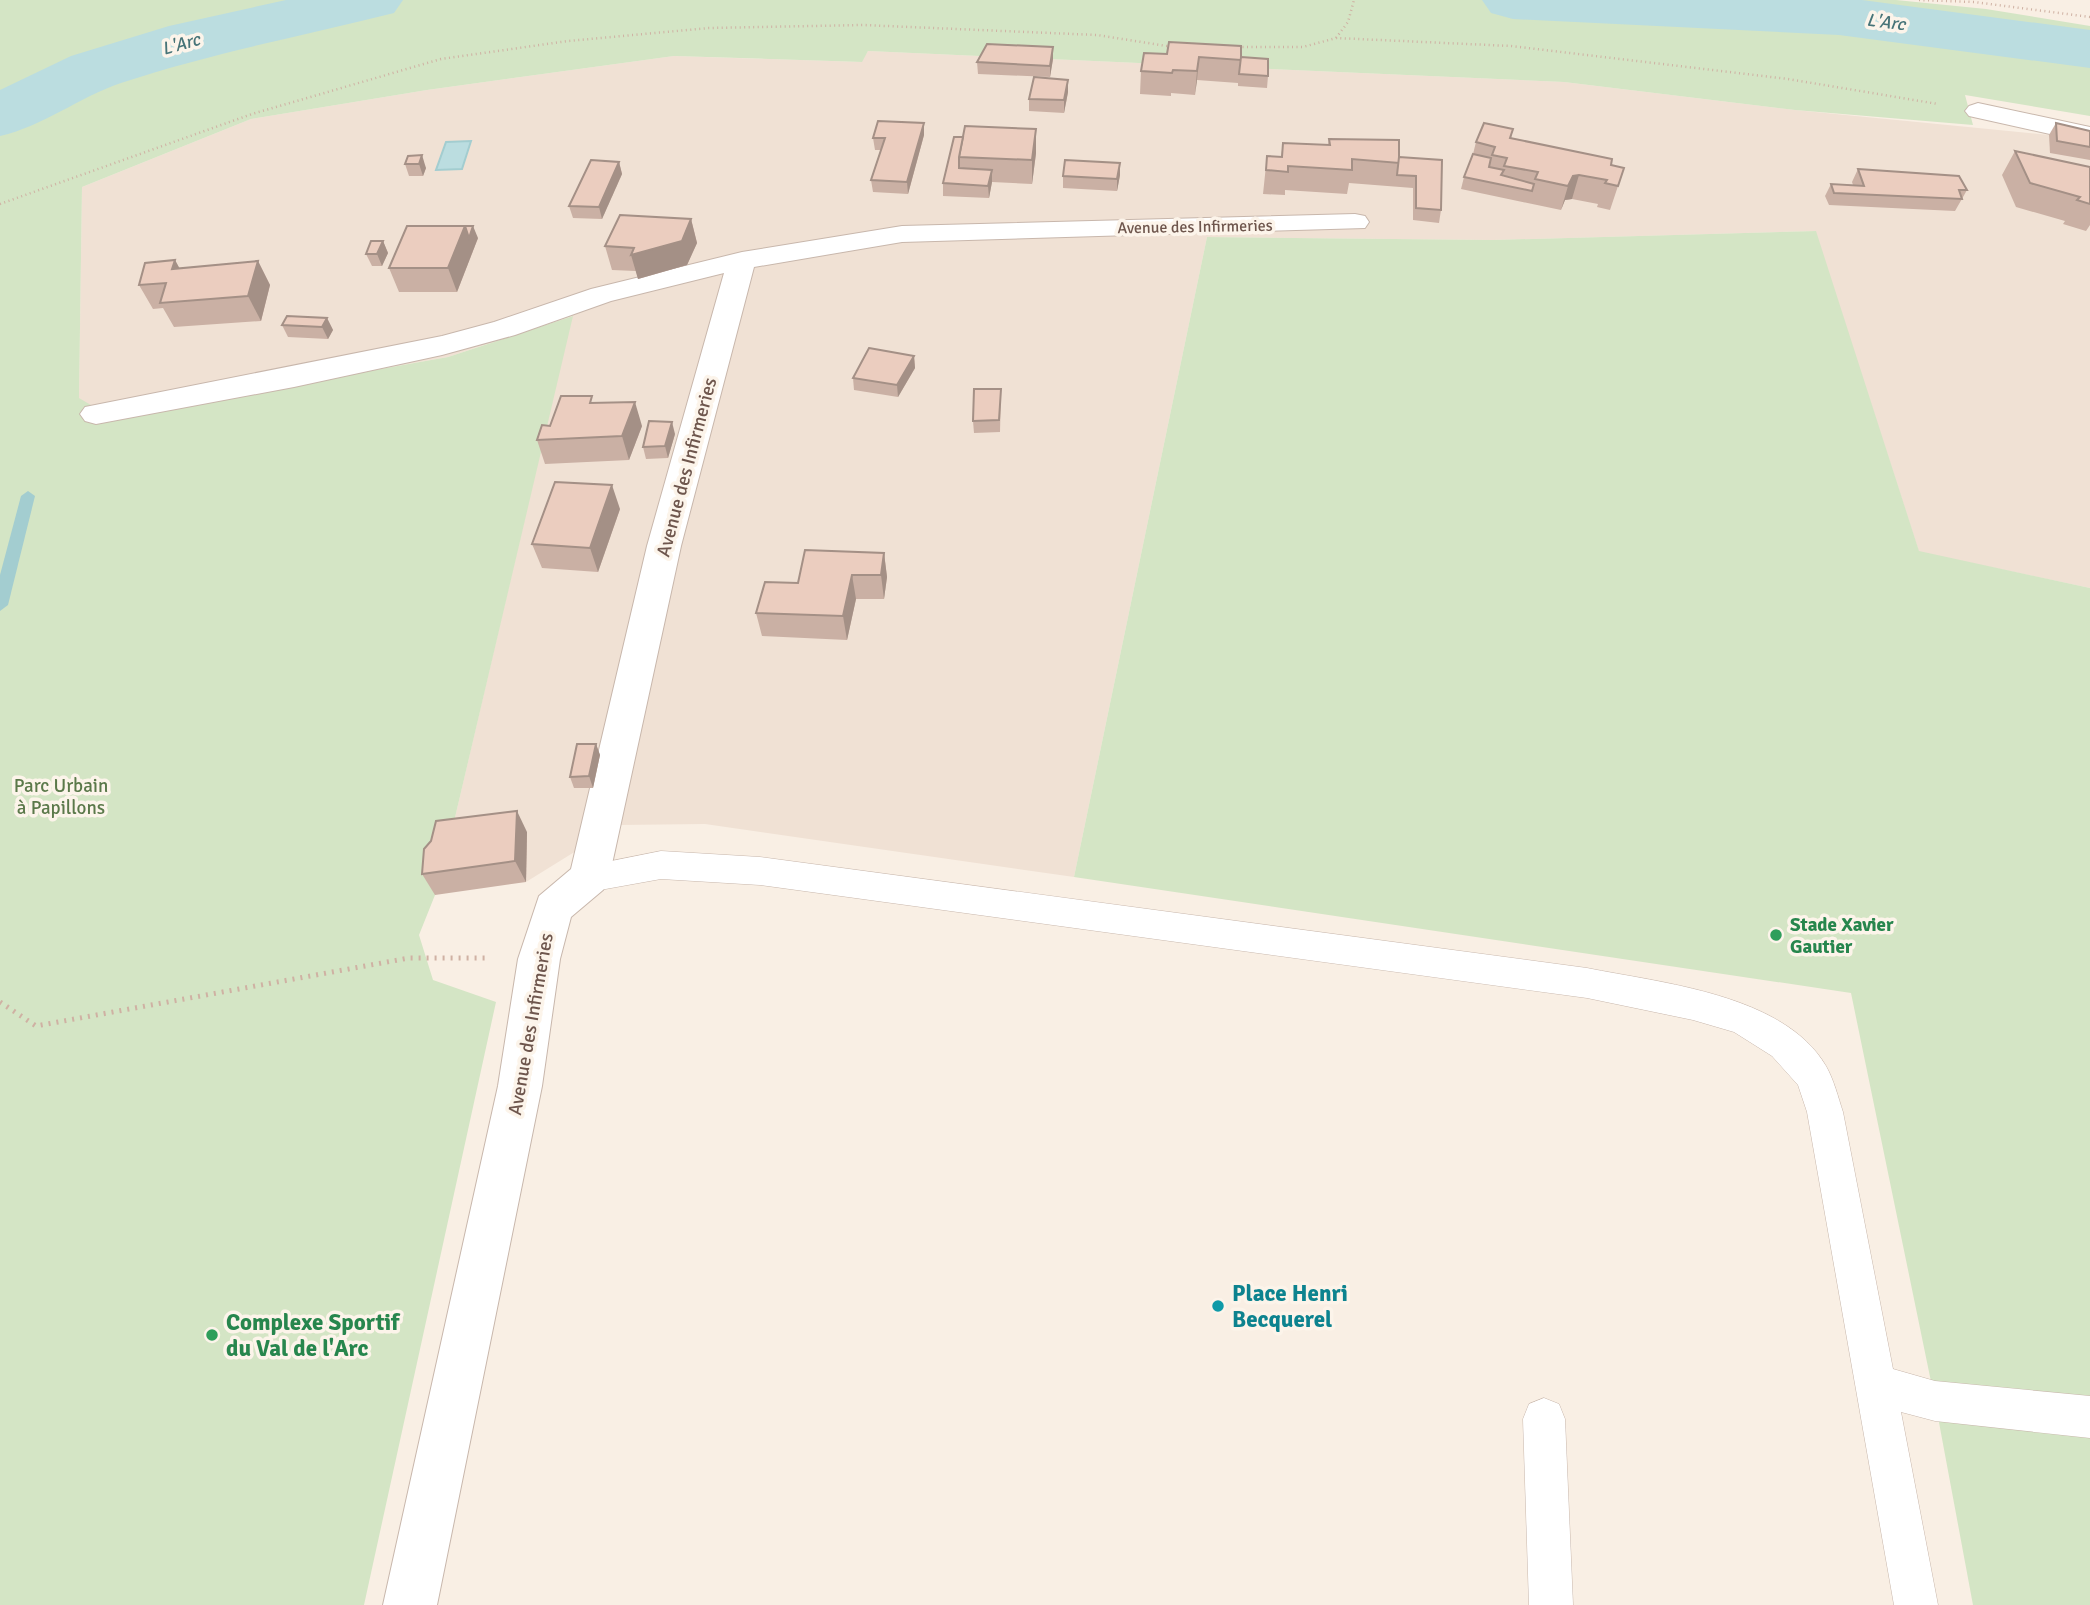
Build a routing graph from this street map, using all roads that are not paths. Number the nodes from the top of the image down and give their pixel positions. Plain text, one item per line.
1 (1978, 111) road end
2 (2090, 135) edge
3 (1355, 222) dead end
4 (742, 260) junction
5 (96, 414) dead end
6 (589, 878) junction
7 (1875, 1384) junction
8 (2090, 1417) edge
9 (1544, 1419) dead end
10 (410, 1605) edge
11 (1550, 1605) edge
12 (1916, 1605) edge

1 - 2 street
3 - 4 street, Avenue des Infirmeries
4 - 5 street, Avenue des Infirmeries
4 - 6 street, Avenue des Infirmeries
6 - 7 lane
6 - 10 street, Avenue des Infirmeries
7 - 8 lane
7 - 12 lane
9 - 11 lane

